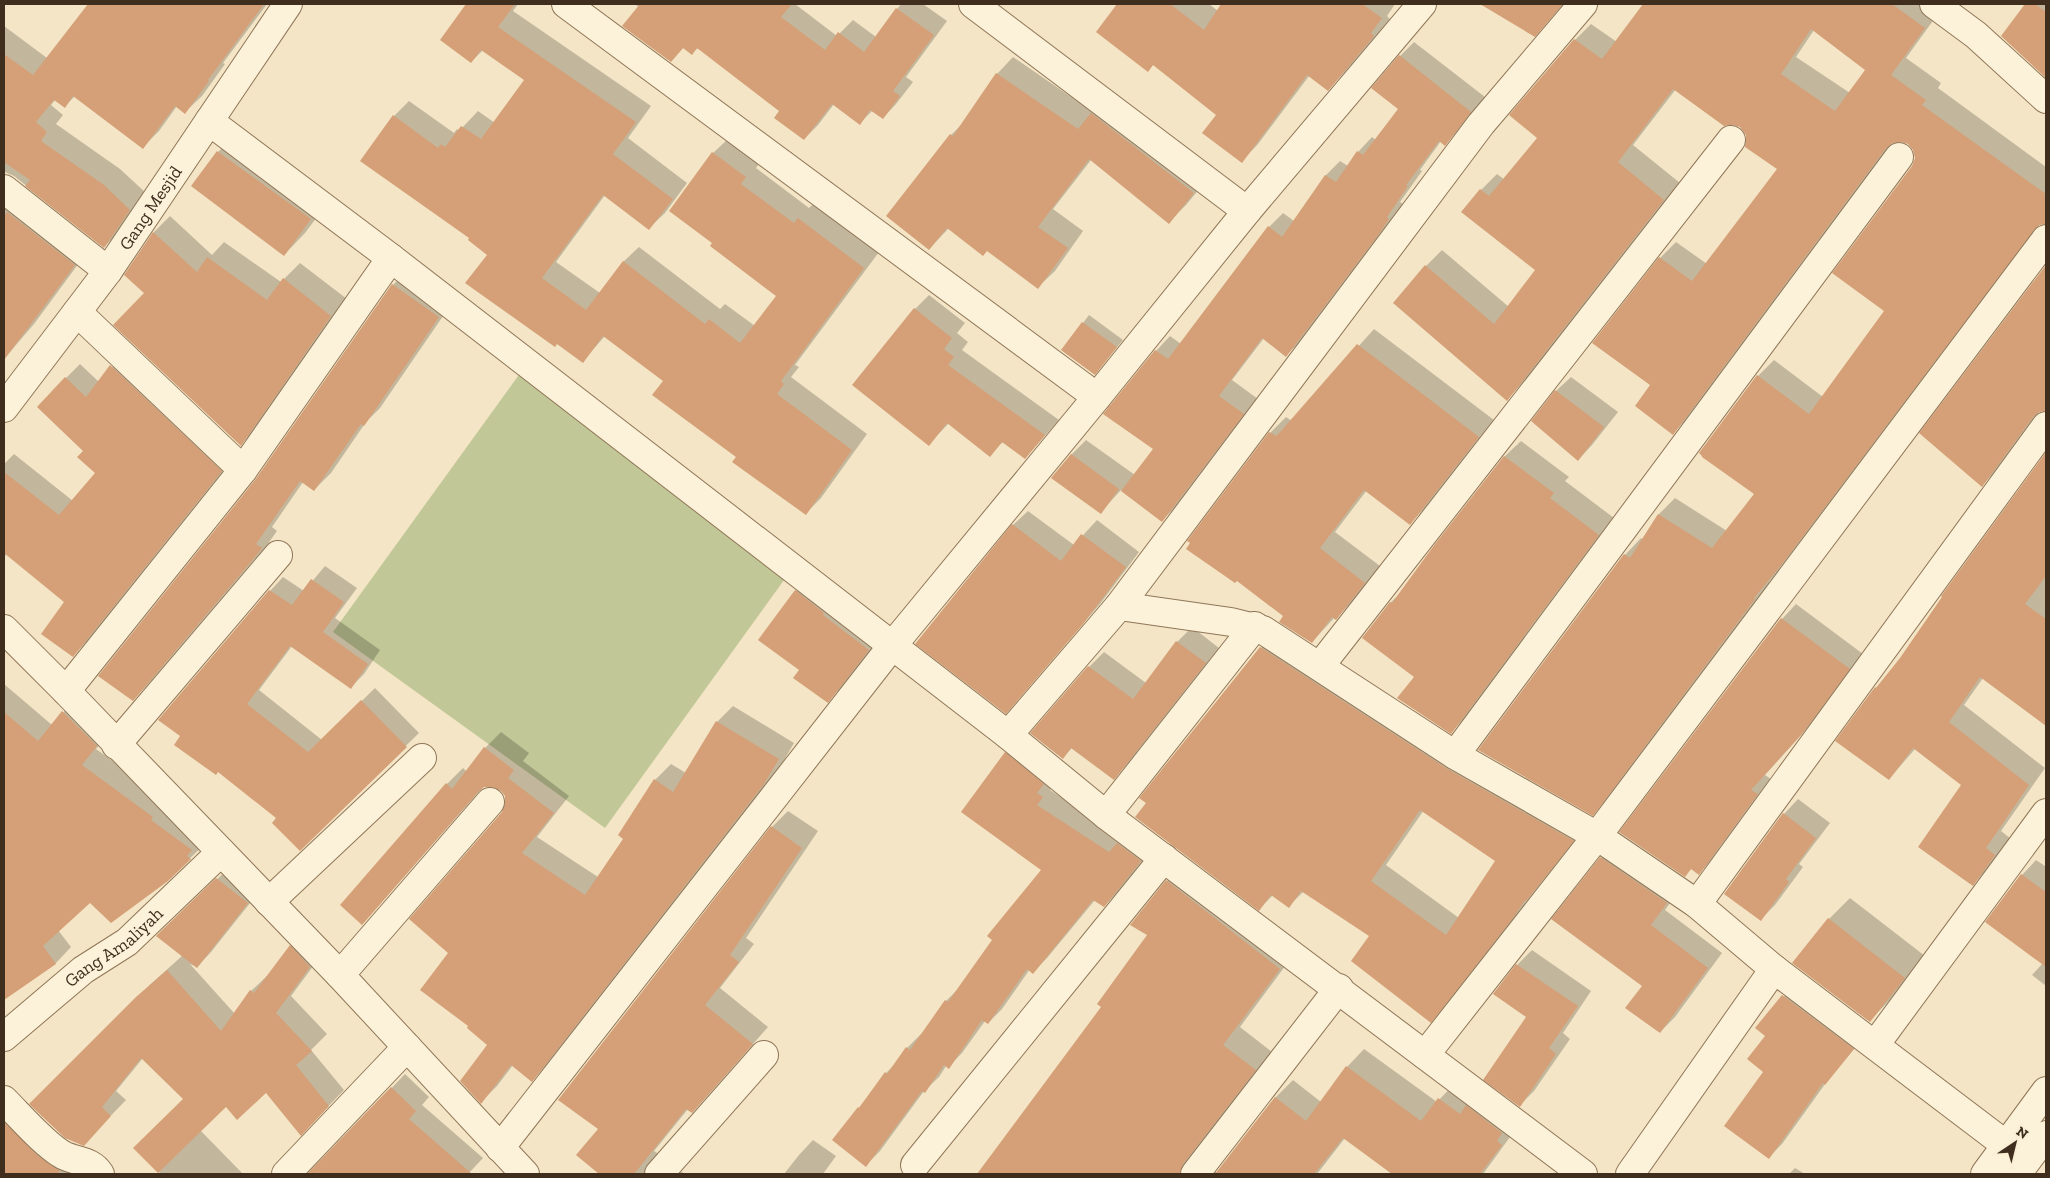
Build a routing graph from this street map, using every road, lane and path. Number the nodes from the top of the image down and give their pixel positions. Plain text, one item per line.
1 (288, 4) edge
2 (566, 4) edge
3 (973, 4) edge
4 (1583, 4) edge
5 (1934, 4) edge
6 (1413, 7) edge
7 (2046, 99) edge
8 (209, 121) junction
9 (1731, 140) dead end
10 (1899, 157) dead end
11 (4, 189) edge
12 (1247, 211) junction
13 (2046, 239) edge
14 (391, 258) junction
15 (108, 271) junction
16 (77, 312) junction
17 (1097, 397) junction
18 (4, 408) edge
19 (2046, 426) edge
20 (243, 470) junction
21 (278, 556) dead end
22 (1119, 606) junction
23 (1256, 626) junction
24 (4, 629) edge
25 (892, 646) junction
26 (1320, 666) junction
27 (66, 691) junction
28 (1008, 735) junction
29 (116, 744) junction
30 (1455, 756) junction
31 (422, 758) dead end
32 (490, 802) dead end
33 (2046, 813) edge
34 (1106, 815) junction
35 (1596, 836) junction
36 (221, 852) junction
37 (1164, 858) junction
38 (269, 902) junction
39 (1697, 904) junction
40 (1774, 969) junction
41 (340, 975) junction
42 (1339, 988) junction
43 (4, 1037) edge
44 (1875, 1046) junction
45 (407, 1047) junction
46 (764, 1055) dead end
47 (1425, 1055) junction
48 (2046, 1091) edge
49 (4, 1100) edge
50 (2046, 1135) edge
51 (2006, 1145) junction
52 (500, 1148) junction
53 (915, 1166) dead end
54 (100, 1174) edge
55 (286, 1174) edge
56 (525, 1174) edge
57 (659, 1174) edge
58 (1195, 1174) edge
59 (1583, 1174) edge
60 (1630, 1174) edge
61 (1985, 1174) edge
62 (2017, 1174) edge

1 - 8 street, Gang Mesjid
2 - 17 street
3 - 12 street
4 - 22 street
5 - 7 street
6 - 12 street
8 - 14 street
8 - 15 street, Gang Mesjid
9 - 26 street
10 - 30 street
11 - 15 street
12 - 17 street
13 - 35 street
14 - 20 street
14 - 25 street
15 - 16 street, Gang Mesjid
16 - 18 street, Gang Mesjid
16 - 20 street
17 - 25 street
19 - 39 street
20 - 27 street
21 - 29 street
22 - 23 street
22 - 28 street
23 - 26 street
23 - 34 street
24 - 27 street
25 - 28 street
25 - 52 street
26 - 30 street
27 - 29 street
28 - 34 street
29 - 36 street
30 - 35 street
31 - 38 street
32 - 41 street
33 - 44 street
34 - 37 street
35 - 39 street
35 - 47 street
36 - 38 street
36 - 43 street, Gang Amaliyah
37 - 42 street
37 - 53 street
38 - 41 street
39 - 40 street
40 - 44 street
40 - 60 street
41 - 45 street
42 - 47 street
42 - 58 street
44 - 51 street
45 - 52 street
45 - 55 street
46 - 57 street
47 - 59 street
48 - 51 street
49 - 54 street
50 - 62 street
51 - 61 street
52 - 56 street

